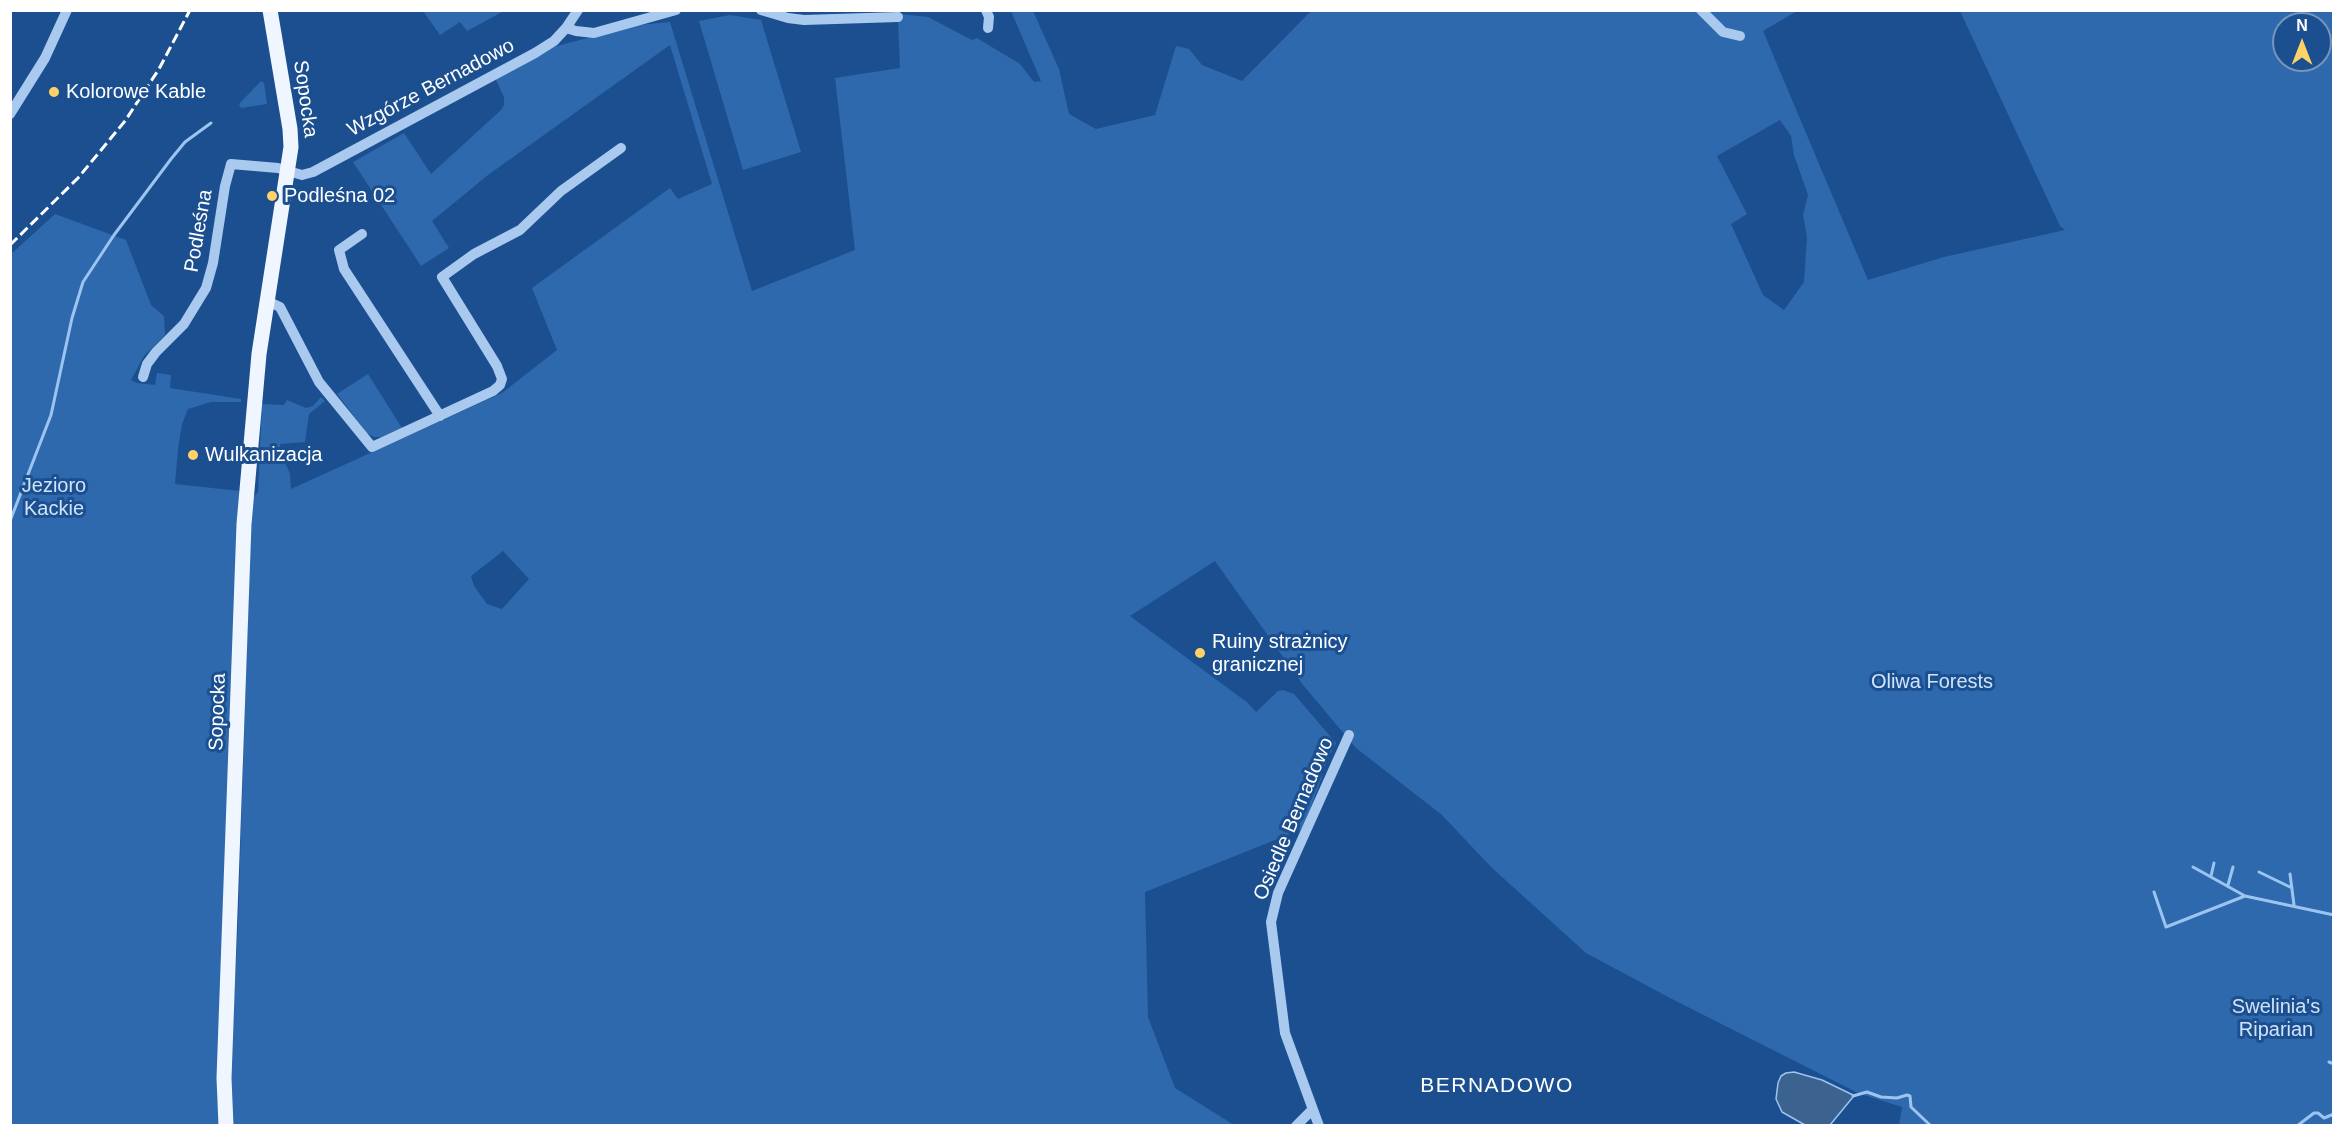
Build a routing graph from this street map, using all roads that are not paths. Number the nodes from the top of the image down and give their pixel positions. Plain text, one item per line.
1 (67, 10) edge
2 (270, 10) edge
3 (578, 10) edge
4 (676, 10) edge
5 (761, 10) edge
6 (986, 10) edge
7 (1701, 10) edge
8 (898, 17) dead end
9 (566, 28) junction
10 (988, 28) dead end
11 (1740, 36) dead end
12 (10, 114) edge
13 (621, 147) dead end
14 (288, 173) junction
15 (362, 234) dead end
16 (267, 301) junction
17 (143, 377) dead end
18 (440, 416) junction
19 (1349, 735) dead end
20 (1312, 1110) junction
21 (226, 1125) edge
22 (1296, 1125) edge
23 (1319, 1125) edge

1 - 12 street
2 - 14 main road, Sopocka
3 - 9 street, Wzgórze Bernadowo
4 - 9 street
5 - 8 street
6 - 10 street
7 - 11 street
9 - 14 street, Wzgórze Bernadowo
13 - 18 street
14 - 16 main road, Sopocka
14 - 17 street, Podleśna
15 - 18 street
16 - 18 street
16 - 21 main road, Sopocka
19 - 20 street, Osiedle Bernadowo
20 - 22 street
20 - 23 street, Osiedle Bernadowo

